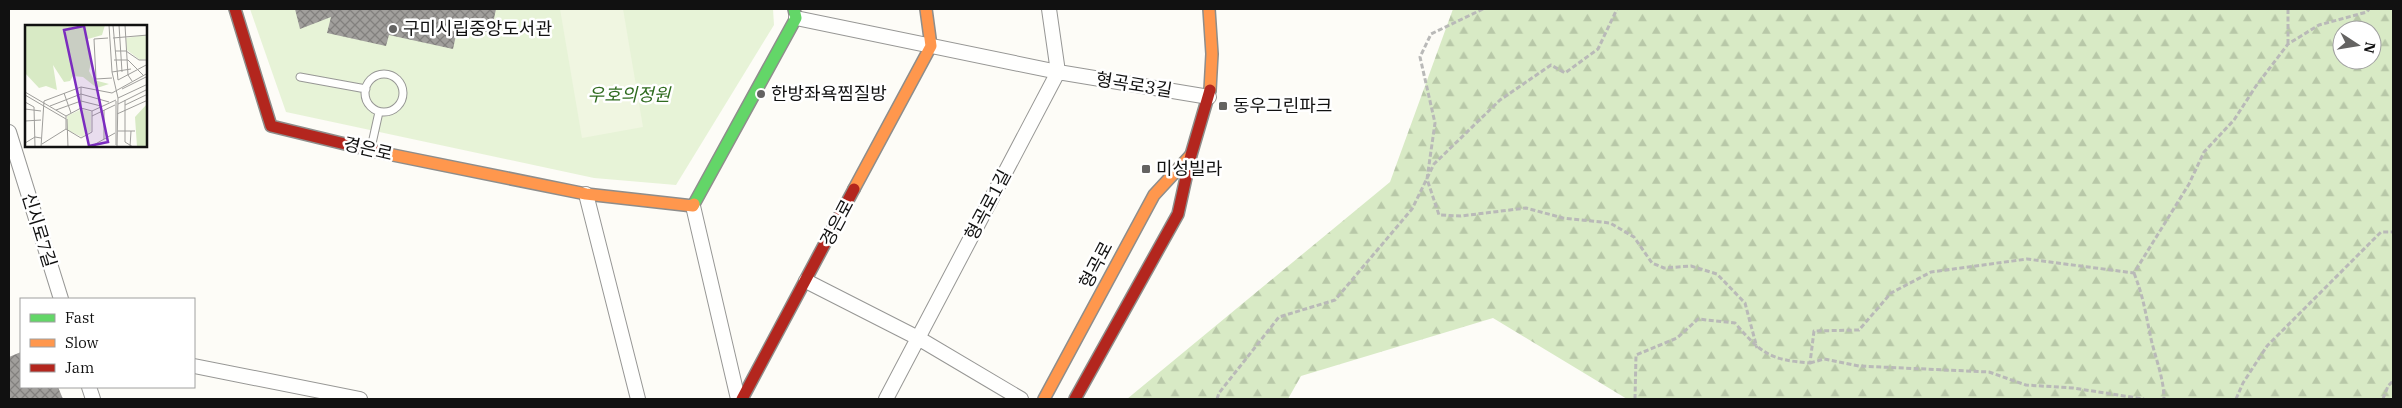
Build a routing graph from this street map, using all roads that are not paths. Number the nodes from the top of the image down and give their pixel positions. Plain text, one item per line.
1 (235, 9) edge
2 (926, 9) edge
3 (1049, 9) edge
4 (1209, 9) edge
5 (795, 14) edge
6 (931, 46) junction
7 (1058, 72) junction
8 (300, 77) dead end
9 (366, 89) junction
10 (1209, 97) junction
11 (379, 112) junction
12 (9, 132) edge
13 (371, 150) junction
14 (1191, 155) junction
15 (586, 194) junction
16 (693, 206) junction
17 (806, 281) junction
18 (61, 298) edge
19 (918, 338) junction
20 (195, 366) edge
21 (360, 399) edge
22 (638, 399) edge
23 (738, 399) edge
24 (742, 399) edge
25 (886, 399) edge
26 (1021, 399) edge
27 (1044, 399) edge
28 (1075, 399) edge

1 - 13 street, 경은로
2 - 6 street
3 - 7 street
4 - 10 street, 형곡로
5 - 6 street, 형곡로3길
5 - 16 street
6 - 7 street, 형곡로3길
6 - 17 street, 경은로
7 - 10 street, 형곡로3길
7 - 19 street, 형곡로1길
8 - 9 lane
9 - 11 lane
9 - 11 lane
10 - 14 street, 형곡로
11 - 13 lane
12 - 18 street, 신시로7길
13 - 15 street, 경은로
14 - 27 street, 형곡로
14 - 28 street, 형곡로
15 - 16 street, 경은로
15 - 22 street
16 - 23 street
17 - 19 street
17 - 24 street, 경은로
19 - 25 street
19 - 26 street
20 - 21 street

